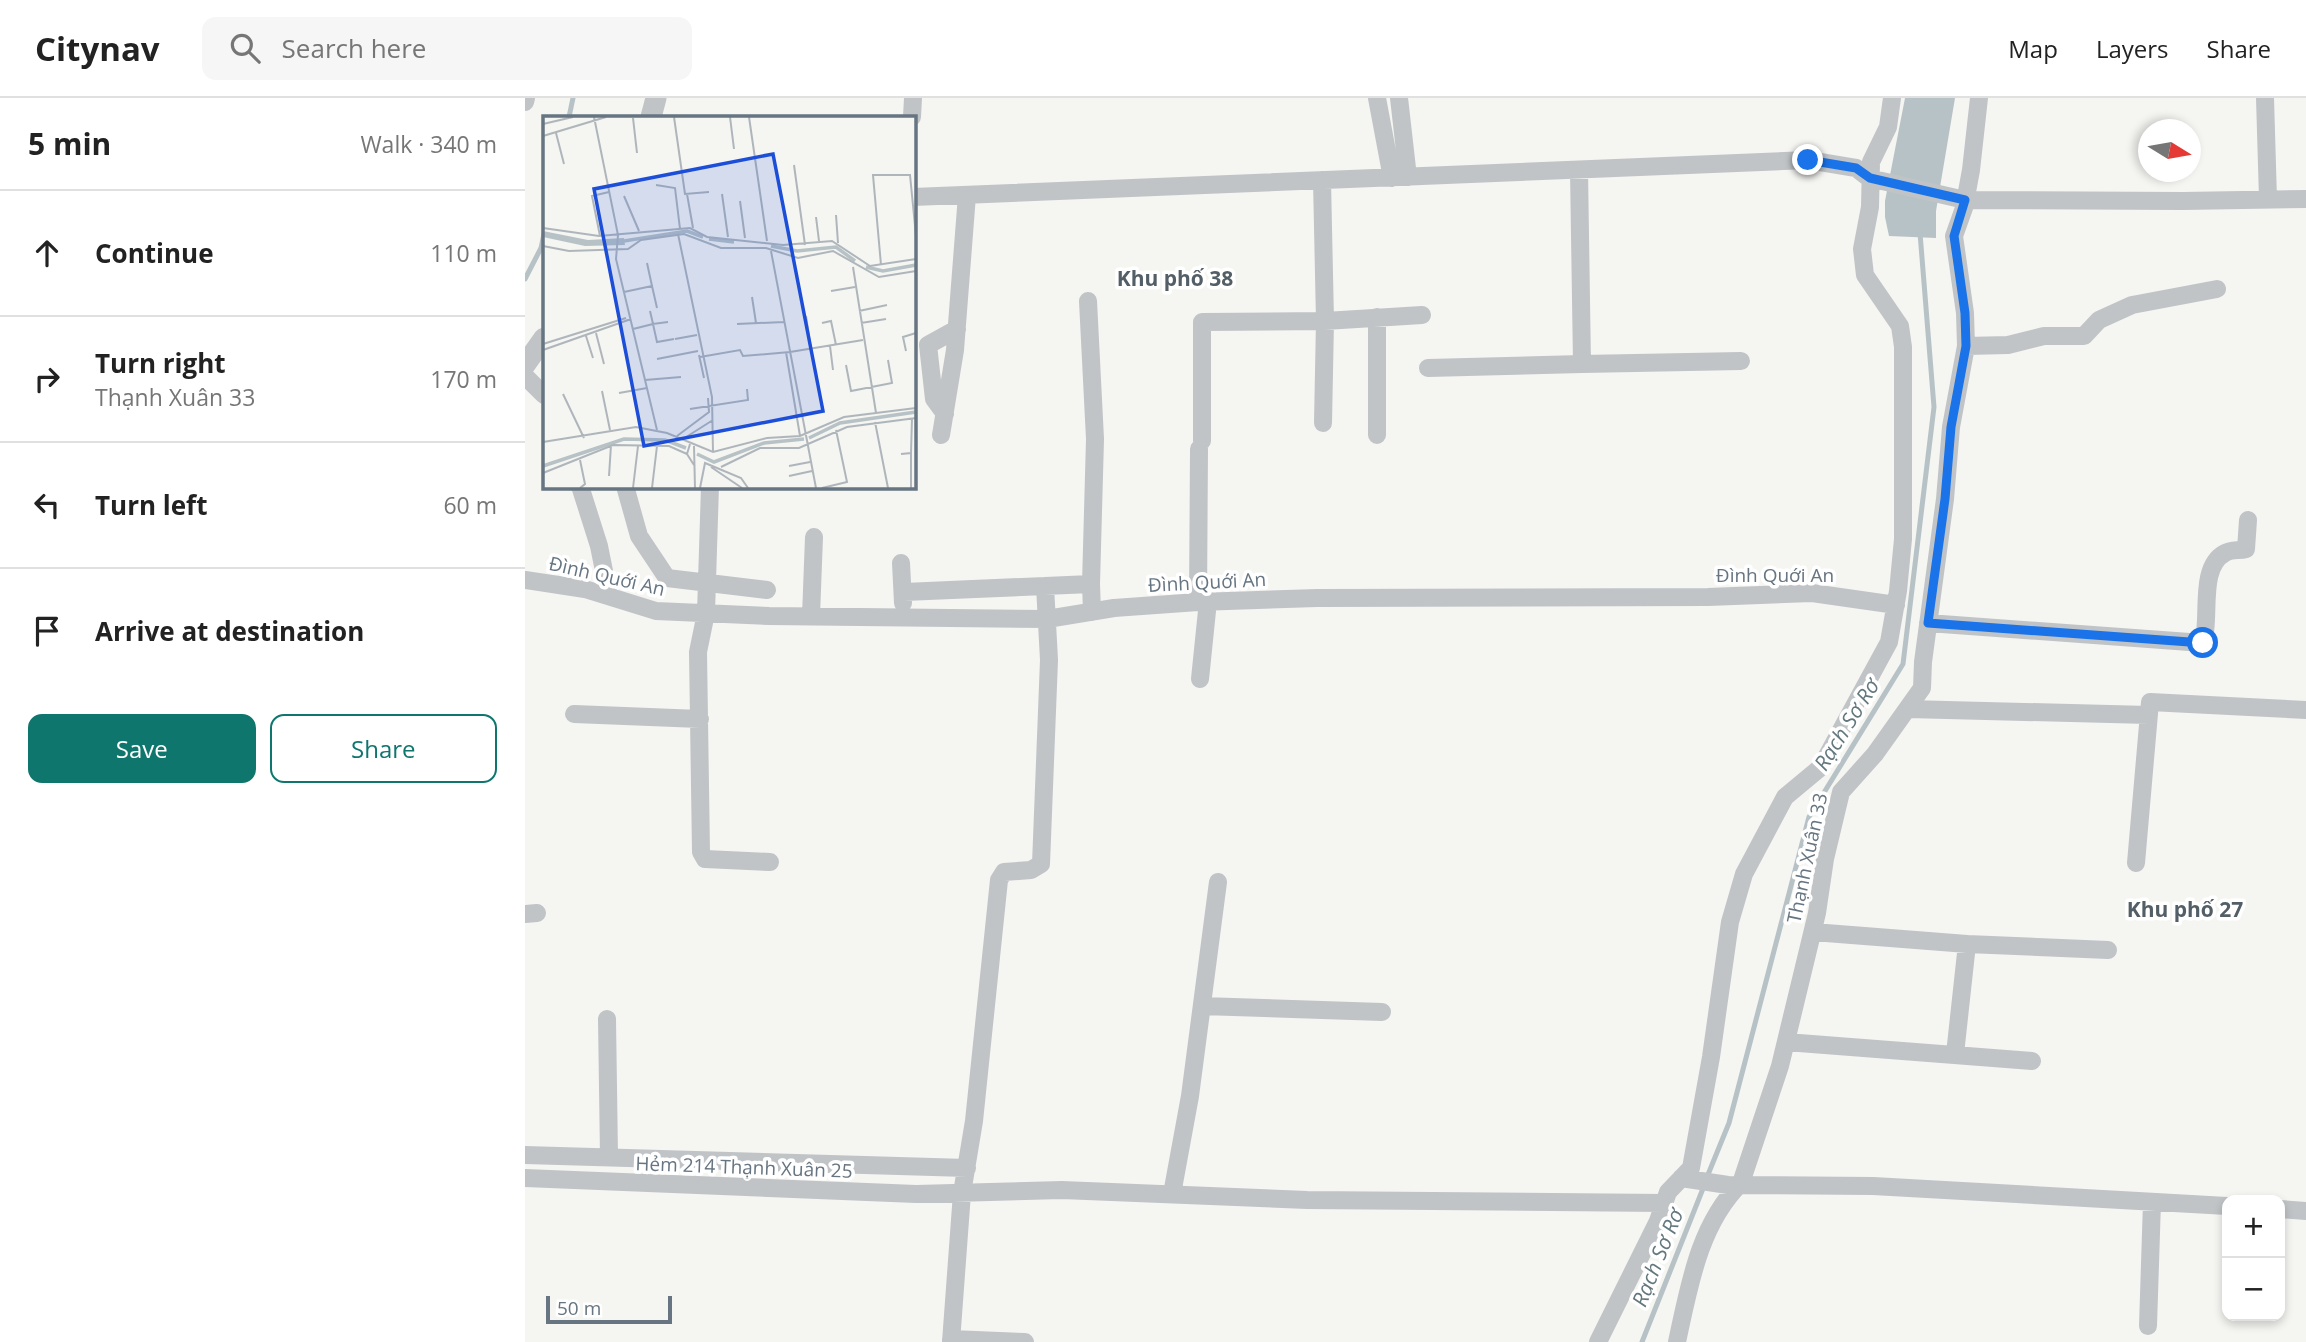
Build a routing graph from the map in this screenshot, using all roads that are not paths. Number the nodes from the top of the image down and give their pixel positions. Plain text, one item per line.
1 (656, 98) edge
2 (912, 98) edge
3 (1377, 98) edge
4 (1399, 98) edge
5 (1892, 98) edge
6 (1979, 98) edge
7 (2265, 98) edge
8 (650, 116) edge
9 (912, 116) edge
10 (1579, 170) junction
11 (1400, 177) junction
12 (1876, 179) junction
13 (1322, 180) junction
14 (967, 195) junction
15 (915, 197) edge
16 (1957, 198) junction
17 (2306, 199) edge
18 (2268, 200) junction
19 (2217, 289) dead end
20 (1088, 301) dead end
21 (1422, 315) dead end
22 (1377, 317) junction
23 (1325, 321) junction
24 (957, 329) junction
25 (543, 339) edge
26 (1966, 346) junction
27 (1741, 361) dead end
28 (1582, 364) junction
29 (525, 365) edge
30 (1428, 368) dead end
31 (525, 376) edge
32 (543, 394) edge
33 (944, 414) junction
34 (1323, 423) dead end
35 (941, 435) dead end
36 (1377, 435) dead end
37 (581, 488) edge
38 (626, 488) edge
39 (710, 488) edge
40 (2248, 520) dead end
41 (814, 537) dead end
42 (901, 563) dead end
43 (525, 580) edge
44 (707, 583) junction
45 (1091, 584) junction
46 (1045, 586) junction
47 (767, 590) dead end
48 (904, 592) junction
49 (609, 596) junction
50 (1203, 601) junction
51 (1896, 604) junction
52 (1092, 612) junction
53 (706, 613) junction
54 (811, 616) junction
55 (903, 617) junction
56 (1047, 619) junction
57 (1928, 623) junction
58 (1200, 679) dead end
59 (1909, 709) junction
60 (2306, 709) edge
61 (573, 713) dead end
62 (2149, 715) junction
63 (700, 719) junction
64 (770, 862) dead end
65 (2136, 863) dead end
66 (1218, 882) dead end
67 (1813, 932) junction
68 (1967, 944) junction
69 (2108, 950) dead end
70 (1202, 1006) junction
71 (1381, 1012) dead end
72 (607, 1019) dead end
73 (1786, 1042) junction
74 (1955, 1055) junction
75 (2032, 1061) dead end
76 (525, 1155) edge
77 (609, 1156) junction
78 (967, 1167) junction
79 (525, 1178) edge
80 (1686, 1180) junction
81 (1734, 1184) junction
82 (962, 1193) junction
83 (1172, 1194) junction
84 (2152, 1202) junction
85 (1664, 1203) junction
86 (2222, 1206) edge
87 (2285, 1209) edge
88 (2306, 1210) edge
89 (2148, 1326) dead end
90 (951, 1341) edge
91 (1025, 1342) edge
92 (1598, 1342) edge
93 (1678, 1342) edge

1 - 8 street
2 - 9 street
3 - 11 street
4 - 11 street
5 - 12 street
6 - 16 street, Thạnh Xuân 33
7 - 18 street
10 - 11 street
10 - 12 street
10 - 28 street
11 - 13 street
12 - 16 street
12 - 51 street
13 - 14 street
13 - 23 street
14 - 15 street
14 - 24 street
16 - 18 street
16 - 26 street, Thạnh Xuân 33
17 - 18 street
19 - 26 street
20 - 45 street
21 - 22 street
22 - 23 street
22 - 36 street
23 - 34 street
23 - 50 street
24 - 33 street
24 - 33 street
25 - 29 street
26 - 57 street, Thạnh Xuân 33
27 - 28 street
28 - 30 street
31 - 32 street
33 - 35 street
37 - 49 street
38 - 44 street
39 - 44 street
40 - 57 street
41 - 54 street
42 - 48 street
43 - 49 street, Đình Quới An
44 - 47 street
44 - 53 street
45 - 46 street
45 - 52 street
46 - 48 street
46 - 56 street
48 - 55 street
49 - 53 street, Đình Quới An
50 - 51 street, Đình Quới An
50 - 52 street, Đình Quới An
50 - 58 street
51 - 80 street
52 - 56 street, Đình Quới An
53 - 54 street, Đình Quới An
53 - 63 street
54 - 55 street, Đình Quới An
55 - 56 street, Đình Quới An
56 - 78 street
57 - 59 street, Thạnh Xuân 33
59 - 62 street
59 - 67 street, Thạnh Xuân 33
60 - 62 street
61 - 63 street
62 - 65 street
63 - 64 street
66 - 70 street
67 - 68 street
67 - 73 street, Thạnh Xuân 33
68 - 69 street
68 - 74 street
70 - 71 street
70 - 83 street
72 - 77 street
73 - 74 street
73 - 81 street, Thạnh Xuân 33
74 - 75 street
76 - 77 street
77 - 78 street
78 - 82 street
79 - 82 street, Hẻm 214 Thạnh Xuân 25
80 - 81 street
80 - 85 street
81 - 84 street
81 - 93 street, Thạnh Xuân 33
82 - 83 street, Hẻm 214 Thạnh Xuân 25
82 - 90 street
83 - 85 street, Hẻm 214 Thạnh Xuân 25
84 - 86 street
84 - 89 street
85 - 92 street
87 - 88 street
90 - 91 street

